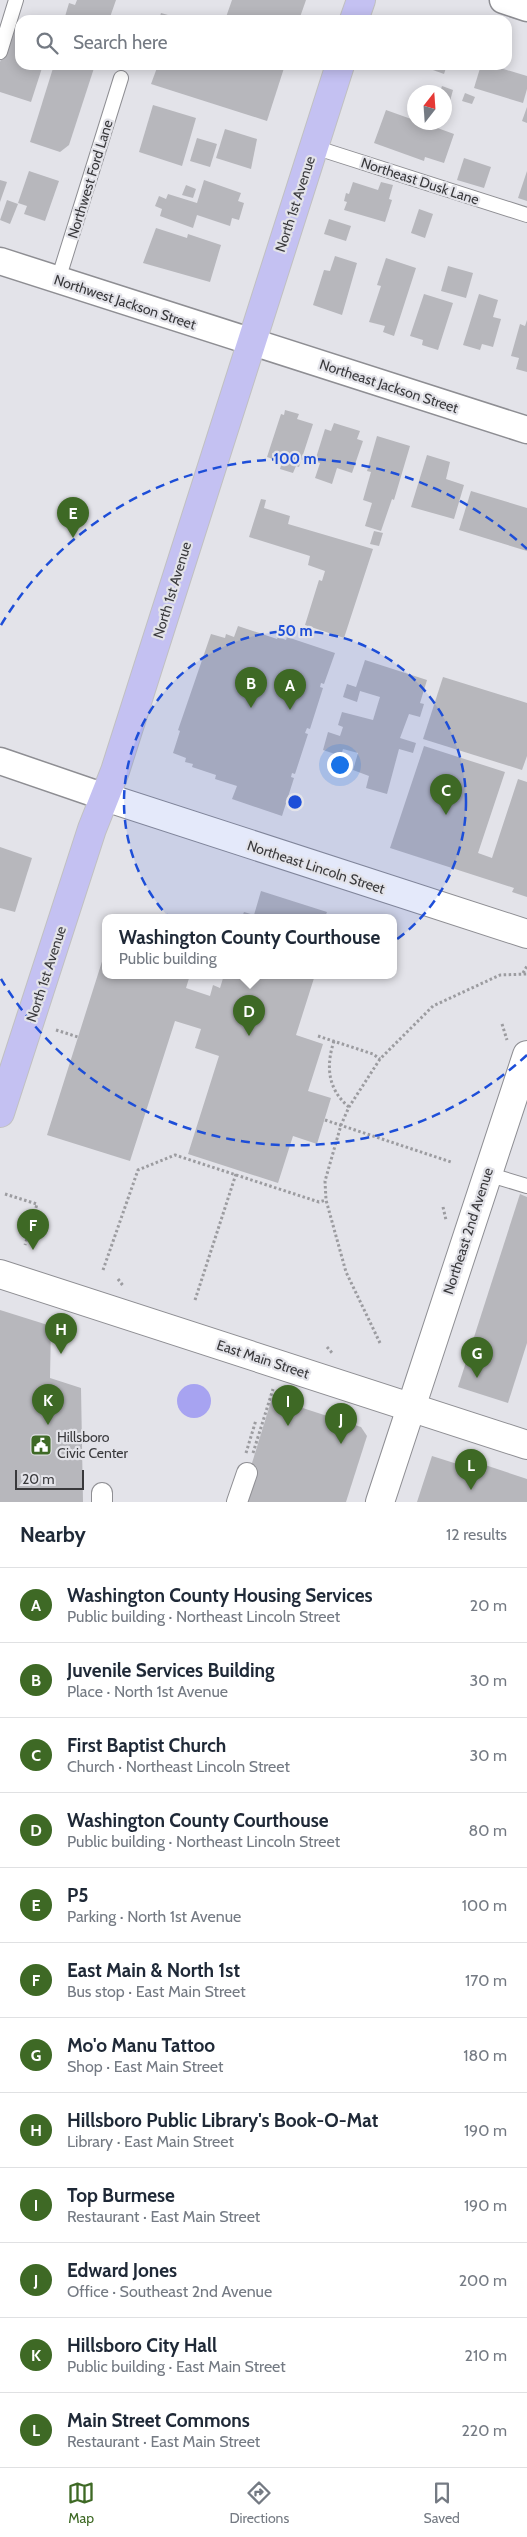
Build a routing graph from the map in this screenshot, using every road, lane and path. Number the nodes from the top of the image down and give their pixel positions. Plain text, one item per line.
1 (16, 0) edge
2 (361, 0) edge
3 (503, 0) edge
4 (527, 8) edge
5 (356, 15) edge
6 (0, 52) edge
7 (338, 70) edge
8 (121, 78) dead end
9 (314, 146) junction
10 (527, 215) edge
11 (0, 261) edge
12 (58, 280) junction
13 (251, 342) junction
14 (527, 430) edge
15 (0, 761) edge
16 (105, 797) junction
17 (527, 934) edge
18 (527, 966) edge
19 (522, 974) junction
20 (527, 974) edge
21 (502, 1024) dead end
22 (56, 1030) dead end
23 (318, 1036) dead end
24 (78, 1037) dead end
25 (334, 1041) junction
26 (518, 1052) edge
27 (380, 1059) junction
28 (349, 1106) junction
29 (0, 1113) edge
30 (325, 1120) dead end
31 (341, 1125) junction
32 (451, 1162) dead end
33 (236, 1174) junction
34 (487, 1174) junction
35 (527, 1186) edge
36 (5, 1194) dead end
37 (326, 1200) junction
38 (25, 1246) dead end
39 (103, 1270) dead end
40 (0, 1274) edge
41 (195, 1300) dead end
42 (380, 1343) dead end
43 (273, 1389) dead end
44 (410, 1407) junction
45 (527, 1445) edge
46 (247, 1472) joint
47 (237, 1502) edge
48 (380, 1502) edge

1 - 6 lane
2 - 5 main road
3 - 4 street
7 - 9 main road, North 1st Avenue
8 - 12 lane, Northwest Ford Lane
9 - 10 lane, Northeast Dusk Lane
9 - 13 main road, North 1st Avenue
11 - 12 street, Northwest Jackson Street
12 - 13 street, Northwest Jackson Street
13 - 14 street, Northeast Jackson Street
13 - 16 main road, North 1st Avenue
15 - 16 street
16 - 17 street, Northeast Lincoln Street
16 - 29 main road, North 1st Avenue
18 - 19 path
19 - 20 path
19 - 27 path
21 - 26 path
22 - 24 path
23 - 25 path
25 - 27 path
25 - 28 path
26 - 34 street, Northeast 2nd Avenue
27 - 28 path
28 - 31 path
30 - 31 path
31 - 32 path
31 - 37 path
33 - 37 path
33 - 39 path
33 - 41 path
34 - 35 lane
34 - 44 street, Northeast 2nd Avenue
36 - 38 path
37 - 42 path
40 - 44 street, East Main Street
43 - 46 path
44 - 45 street, East Main Street
44 - 48 street, Northeast 2nd Avenue
46 - 47 street

